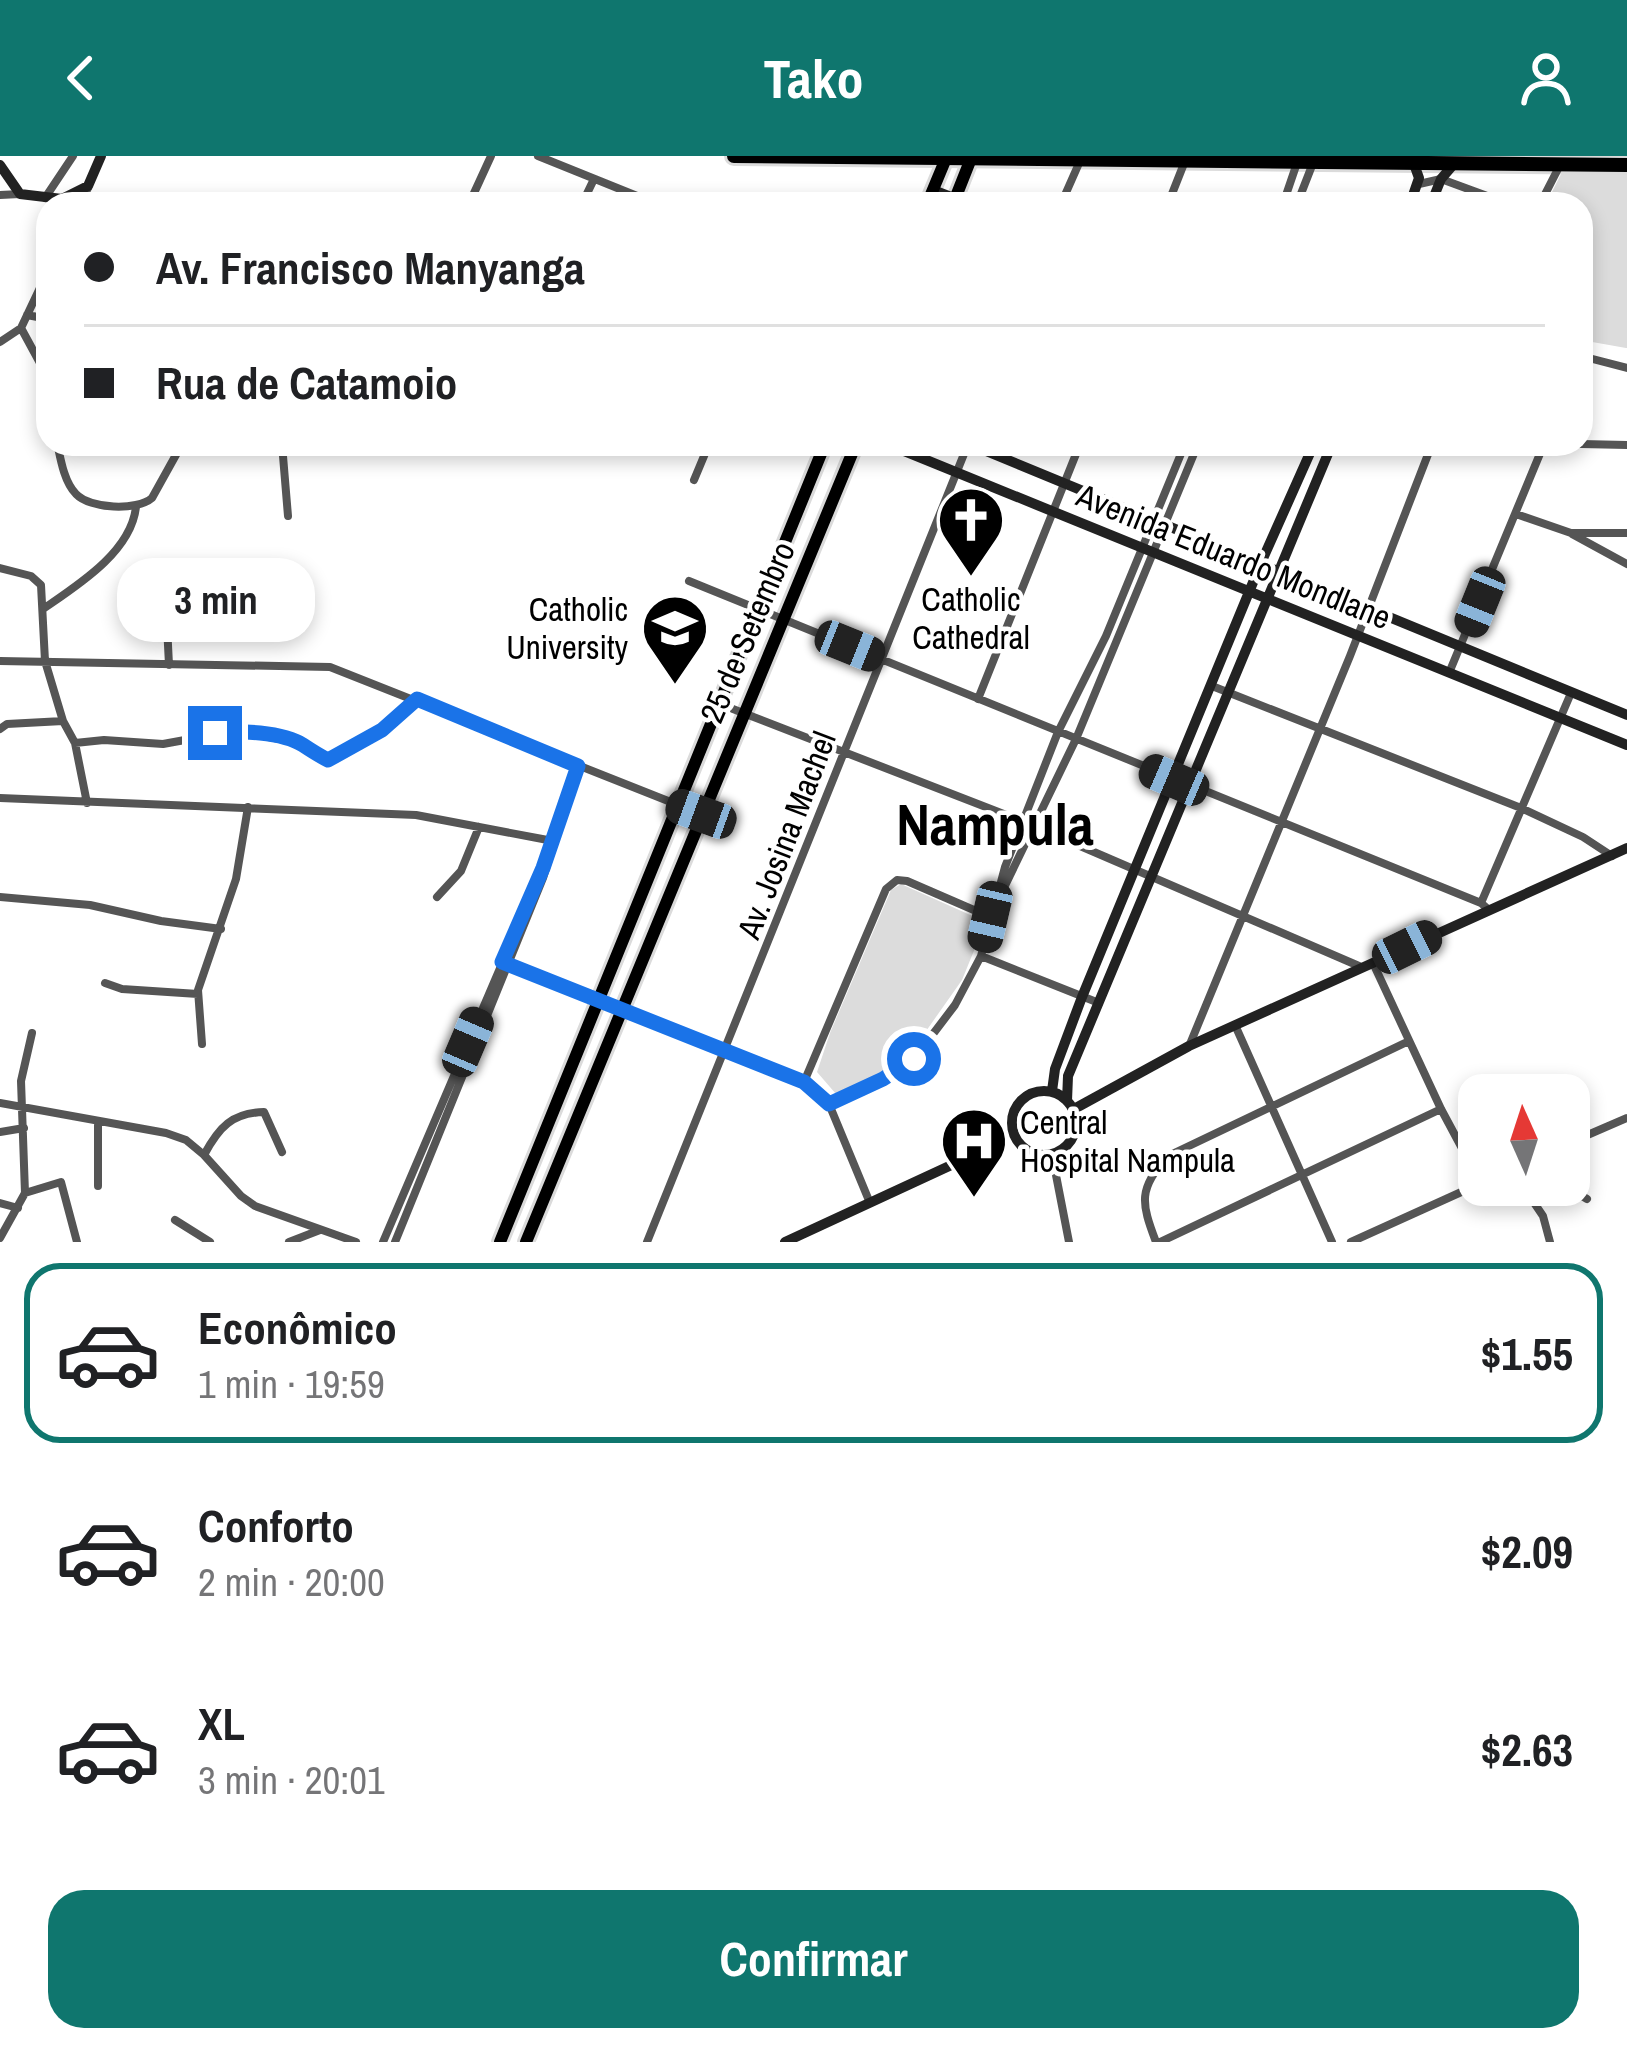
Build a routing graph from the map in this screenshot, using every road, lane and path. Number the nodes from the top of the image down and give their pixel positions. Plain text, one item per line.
1 (73, 156) edge
2 (101, 156) edge
3 (491, 156) edge
4 (538, 156) edge
5 (734, 156) edge
6 (749, 156) edge
7 (826, 156) edge
8 (946, 157) edge
9 (972, 157) edge
10 (1081, 158) edge
11 (1186, 159) edge
12 (1307, 159) edge
13 (1373, 160) edge
14 (1521, 161) edge
15 (1414, 164) junction
16 (0, 165) edge
17 (1453, 165) junction
18 (1627, 165) edge
19 (1559, 167) junction
20 (594, 179) junction
21 (1441, 179) junction
22 (1419, 184) junction
23 (88, 186) junction
24 (48, 192) edge
25 (80, 192) edge
26 (85, 192) edge
27 (475, 192) edge
28 (588, 192) edge
29 (627, 192) edge
30 (935, 192) edge
31 (958, 192) edge
32 (1066, 192) edge
33 (1173, 192) edge
34 (1289, 192) edge
35 (1300, 192) edge
36 (1416, 192) edge
37 (1436, 192) edge
38 (1476, 192) edge
39 (1546, 192) edge
40 (20, 194) junction
41 (0, 195) edge
42 (36, 197) edge
43 (36, 296) edge
44 (27, 315) junction
45 (36, 317) edge
46 (21, 328) junction
47 (0, 342) edge
48 (36, 356) edge
49 (1593, 361) edge
50 (1627, 368) edge
51 (1593, 444) edge
52 (1627, 445) edge
53 (61, 456) edge
54 (175, 456) edge
55 (283, 456) edge
56 (704, 456) edge
57 (820, 456) edge
58 (851, 456) edge
59 (919, 456) edge
60 (964, 456) edge
61 (998, 456) edge
62 (1076, 456) edge
63 (1181, 456) edge
64 (1192, 456) edge
65 (1309, 456) edge
66 (1327, 456) edge
67 (1427, 456) edge
68 (1539, 456) edge
69 (958, 471) junction
70 (694, 480) dead end
71 (1066, 484) junction
72 (136, 506) junction
73 (1054, 512) junction
74 (799, 513) junction
75 (1516, 514) junction
76 (288, 516) dead end
77 (1160, 522) junction
78 (822, 523) junction
79 (1627, 532) edge
80 (1571, 533) junction
81 (1148, 551) junction
82 (1261, 563) junction
83 (1627, 564) edge
84 (0, 568) edge
85 (1279, 571) junction
86 (688, 581) dead end
87 (1250, 592) junction
88 (1122, 596) junction
89 (1134, 601) junction
90 (1268, 601) junction
91 (1368, 606) junction
92 (759, 608) junction
93 (42, 610) junction
94 (129, 615) dead end
95 (783, 619) junction
96 (1106, 636) junction
97 (1356, 637) junction
98 (1118, 641) junction
99 (1462, 646) junction
100 (884, 660) junction
101 (45, 661) junction
102 (0, 662) edge
103 (169, 665) junction
104 (1449, 673) junction
105 (1212, 686) junction
106 (1228, 692) junction
107 (1571, 693) junction
108 (417, 699) junction
109 (978, 699) junction
110 (719, 703) junction
111 (742, 712) junction
112 (1627, 715) edge
113 (1561, 718) junction
114 (63, 722) junction
115 (1321, 728) junction
116 (0, 730) edge
117 (1058, 732) junction
118 (1076, 740) junction
119 (75, 743) junction
120 (1627, 745) edge
121 (844, 752) junction
122 (578, 766) junction
123 (1174, 780) junction
124 (1189, 786) junction
125 (0, 798) edge
126 (87, 803) junction
127 (678, 805) junction
128 (248, 808) junction
129 (1522, 808) junction
130 (701, 814) junction
131 (1022, 821) junction
132 (1282, 821) junction
133 (1032, 826) junction
134 (479, 827) junction
135 (553, 841) junction
136 (1627, 848) edge
137 (1612, 856) junction
138 (1136, 872) junction
139 (1150, 878) junction
140 (437, 896) dead end
141 (0, 897) edge
142 (639, 902) junction
143 (1485, 906) junction
144 (661, 912) junction
145 (1245, 916) junction
146 (990, 917) junction
147 (221, 929) junction
148 (981, 956) junction
149 (505, 963) junction
150 (1373, 964) junction
151 (1359, 966) junction
152 (105, 983) dead end
153 (198, 994) junction
154 (1082, 998) junction
155 (599, 1001) junction
156 (1099, 1003) junction
157 (620, 1011) junction
158 (1235, 1025) junction
159 (32, 1033) dead end
160 (1409, 1041) junction
161 (202, 1043) dead end
162 (1190, 1046) junction
163 (726, 1050) junction
164 (804, 1082) junction
165 (1052, 1091) junction
166 (559, 1100) junction
167 (0, 1103) edge
168 (829, 1104) junction
169 (1071, 1105) junction
170 (22, 1108) junction
171 (580, 1108) junction
172 (1270, 1108) junction
173 (1441, 1109) junction
174 (1627, 1118) edge
175 (1011, 1120) junction
176 (98, 1121) junction
177 (24, 1128) junction
178 (0, 1132) edge
179 (1590, 1134) edge
180 (1458, 1142) edge
181 (999, 1143) junction
182 (1022, 1148) junction
183 (281, 1152) dead end
184 (1060, 1153) junction
185 (204, 1155) junction
186 (1041, 1156) junction
187 (1055, 1170) junction
188 (1304, 1174) junction
189 (98, 1186) dead end
190 (25, 1192) junction
191 (1458, 1192) edge
192 (518, 1199) junction
193 (0, 1203) edge
194 (870, 1203) junction
195 (540, 1206) junction
196 (1537, 1206) edge
197 (18, 1208) junction
198 (175, 1220) dead end
199 (322, 1229) junction
200 (0, 1238) edge
201 (77, 1242) edge
202 (210, 1242) edge
203 (289, 1242) edge
204 (356, 1242) edge
205 (383, 1242) edge
206 (395, 1242) edge
207 (500, 1242) edge
208 (526, 1242) edge
209 (647, 1242) edge
210 (785, 1242) edge
211 (1069, 1242) edge
212 (1158, 1242) edge
213 (1332, 1242) edge
214 (1351, 1242) edge
215 (1550, 1242) edge

1 - 24 street
2 - 23 main road
3 - 27 street
4 - 20 street
5 - 6 highway
6 - 7 highway
7 - 8 highway
8 - 9 highway
8 - 30 main road
9 - 10 highway
9 - 31 main road
10 - 11 highway
10 - 32 street
11 - 12 highway
11 - 33 street
12 - 13 highway
12 - 34 street
12 - 35 street
13 - 15 highway
14 - 17 highway
14 - 19 highway
15 - 17 highway
15 - 22 main road
16 - 40 main road
17 - 21 main road
18 - 19 highway
19 - 39 street
20 - 28 street
20 - 29 street
21 - 22 street
21 - 37 main road
21 - 38 street
22 - 36 main road
23 - 25 main road
23 - 26 street
40 - 41 street
40 - 42 main road
43 - 44 street
44 - 45 street
44 - 46 street
46 - 47 street
46 - 48 street
49 - 50 street
51 - 52 street
53 - 72 street
54 - 72 street
55 - 76 street
56 - 70 street
57 - 74 main road, 25 de Setembro
58 - 78 main road, 25 de Setembro
59 - 69 main road, Avenida Eduardo Mondlane
60 - 69 street, Av. Josina Machel
61 - 71 main road, Avenida Eduardo Mondlane
62 - 71 street
63 - 77 street
64 - 77 street
65 - 82 main road
66 - 85 main road
67 - 91 street
68 - 75 street
69 - 73 main road, Avenida Eduardo Mondlane
69 - 100 street, Av. Josina Machel
71 - 73 street
71 - 77 main road, Avenida Eduardo Mondlane
72 - 93 street
73 - 81 main road, Avenida Eduardo Mondlane
73 - 109 street
74 - 78 main road
74 - 92 main road, 25 de Setembro
75 - 80 street
75 - 99 street
77 - 81 street
77 - 82 main road, Avenida Eduardo Mondlane
78 - 95 main road, 25 de Setembro
79 - 80 street
80 - 83 street
81 - 87 main road, Avenida Eduardo Mondlane
81 - 88 street
81 - 89 street
82 - 85 main road, Avenida Eduardo Mondlane
82 - 87 main road
84 - 93 street
85 - 90 main road
85 - 91 main road, Avenida Eduardo Mondlane
86 - 92 street
87 - 90 main road, Avenida Eduardo Mondlane
87 - 105 main road
88 - 89 street
88 - 96 street
89 - 98 street
90 - 97 main road, Avenida Eduardo Mondlane
90 - 106 main road
91 - 97 street
91 - 99 main road, Avenida Eduardo Mondlane
92 - 95 street
92 - 110 main road, 25 de Setembro
93 - 101 street
94 - 103 street
95 - 100 street
95 - 111 main road, 25 de Setembro
96 - 98 street
96 - 117 street
97 - 104 main road, Avenida Eduardo Mondlane
97 - 115 street
98 - 118 street
99 - 104 street
99 - 107 main road, Avenida Eduardo Mondlane
100 - 109 street
100 - 121 street, Av. Josina Machel
101 - 102 street
101 - 103 street
101 - 114 street
103 - 108 street
104 - 113 main road, Avenida Eduardo Mondlane
105 - 106 street
105 - 123 main road
106 - 115 street
106 - 124 main road
107 - 112 main road, Avenida Eduardo Mondlane
107 - 113 street
108 - 119 street
108 - 122 street
109 - 117 street
110 - 111 street
110 - 127 main road, 25 de Setembro
111 - 121 street
111 - 130 main road, 25 de Setembro
113 - 120 main road, Avenida Eduardo Mondlane
113 - 129 street
114 - 116 street
114 - 119 street
115 - 129 street
115 - 132 street
117 - 118 street
117 - 131 street
118 - 123 street
118 - 133 street
119 - 126 street
121 - 131 street
121 - 163 street, Av. Josina Machel
122 - 127 street
122 - 135 street
123 - 124 street
123 - 138 main road
124 - 132 street
124 - 139 main road
125 - 126 street
126 - 128 street
127 - 130 street
127 - 142 main road, 25 de Setembro
128 - 134 street
128 - 147 street
129 - 137 street
129 - 143 street
130 - 144 main road, 25 de Setembro
131 - 133 street
131 - 146 street
132 - 143 street
132 - 145 street
133 - 138 street
133 - 146 street
134 - 135 street
134 - 140 street
135 - 149 street
136 - 137 main road
137 - 143 main road
138 - 139 street
138 - 154 main road
139 - 145 street
139 - 156 main road
141 - 147 street
142 - 144 main road
142 - 155 main road, 25 de Setembro
143 - 150 main road
144 - 157 main road, 25 de Setembro
145 - 151 street
145 - 162 street
146 - 148 street
146 - 164 street
147 - 153 street
148 - 154 street
148 - 168 street
149 - 155 street
149 - 205 street
149 - 206 street
150 - 151 main road
150 - 160 street
151 - 158 main road
152 - 153 street
153 - 161 street
154 - 156 street
154 - 165 main road
155 - 157 street
155 - 166 main road, 25 de Setembro
156 - 169 main road
157 - 163 street
157 - 171 main road, 25 de Setembro
158 - 162 main road
158 - 172 street
159 - 170 street
160 - 172 street
160 - 173 street
162 - 169 main road
163 - 164 street
163 - 209 street, Av. Josina Machel
164 - 168 street
165 - 169 main road
165 - 175 main road
166 - 171 main road
166 - 192 main road, 25 de Setembro
167 - 170 street
168 - 194 street
169 - 184 main road
170 - 176 street
170 - 177 street
171 - 195 main road, 25 de Setembro
172 - 188 street
172 - 212 street
173 - 180 street
173 - 188 street
174 - 179 street
175 - 181 main road
175 - 182 main road
176 - 185 street
176 - 189 street
177 - 178 street
177 - 190 street
181 - 182 main road
181 - 194 main road
182 - 186 main road
183 - 185 street
184 - 186 main road
184 - 187 street
185 - 199 street
186 - 187 street
187 - 211 street
188 - 212 street
188 - 213 street
190 - 197 street
190 - 201 street
191 - 214 street
192 - 195 main road
192 - 207 main road, 25 de Setembro
193 - 197 street
194 - 210 main road
195 - 208 main road, 25 de Setembro
196 - 215 street
197 - 200 street
198 - 202 street
199 - 203 street
199 - 204 street

